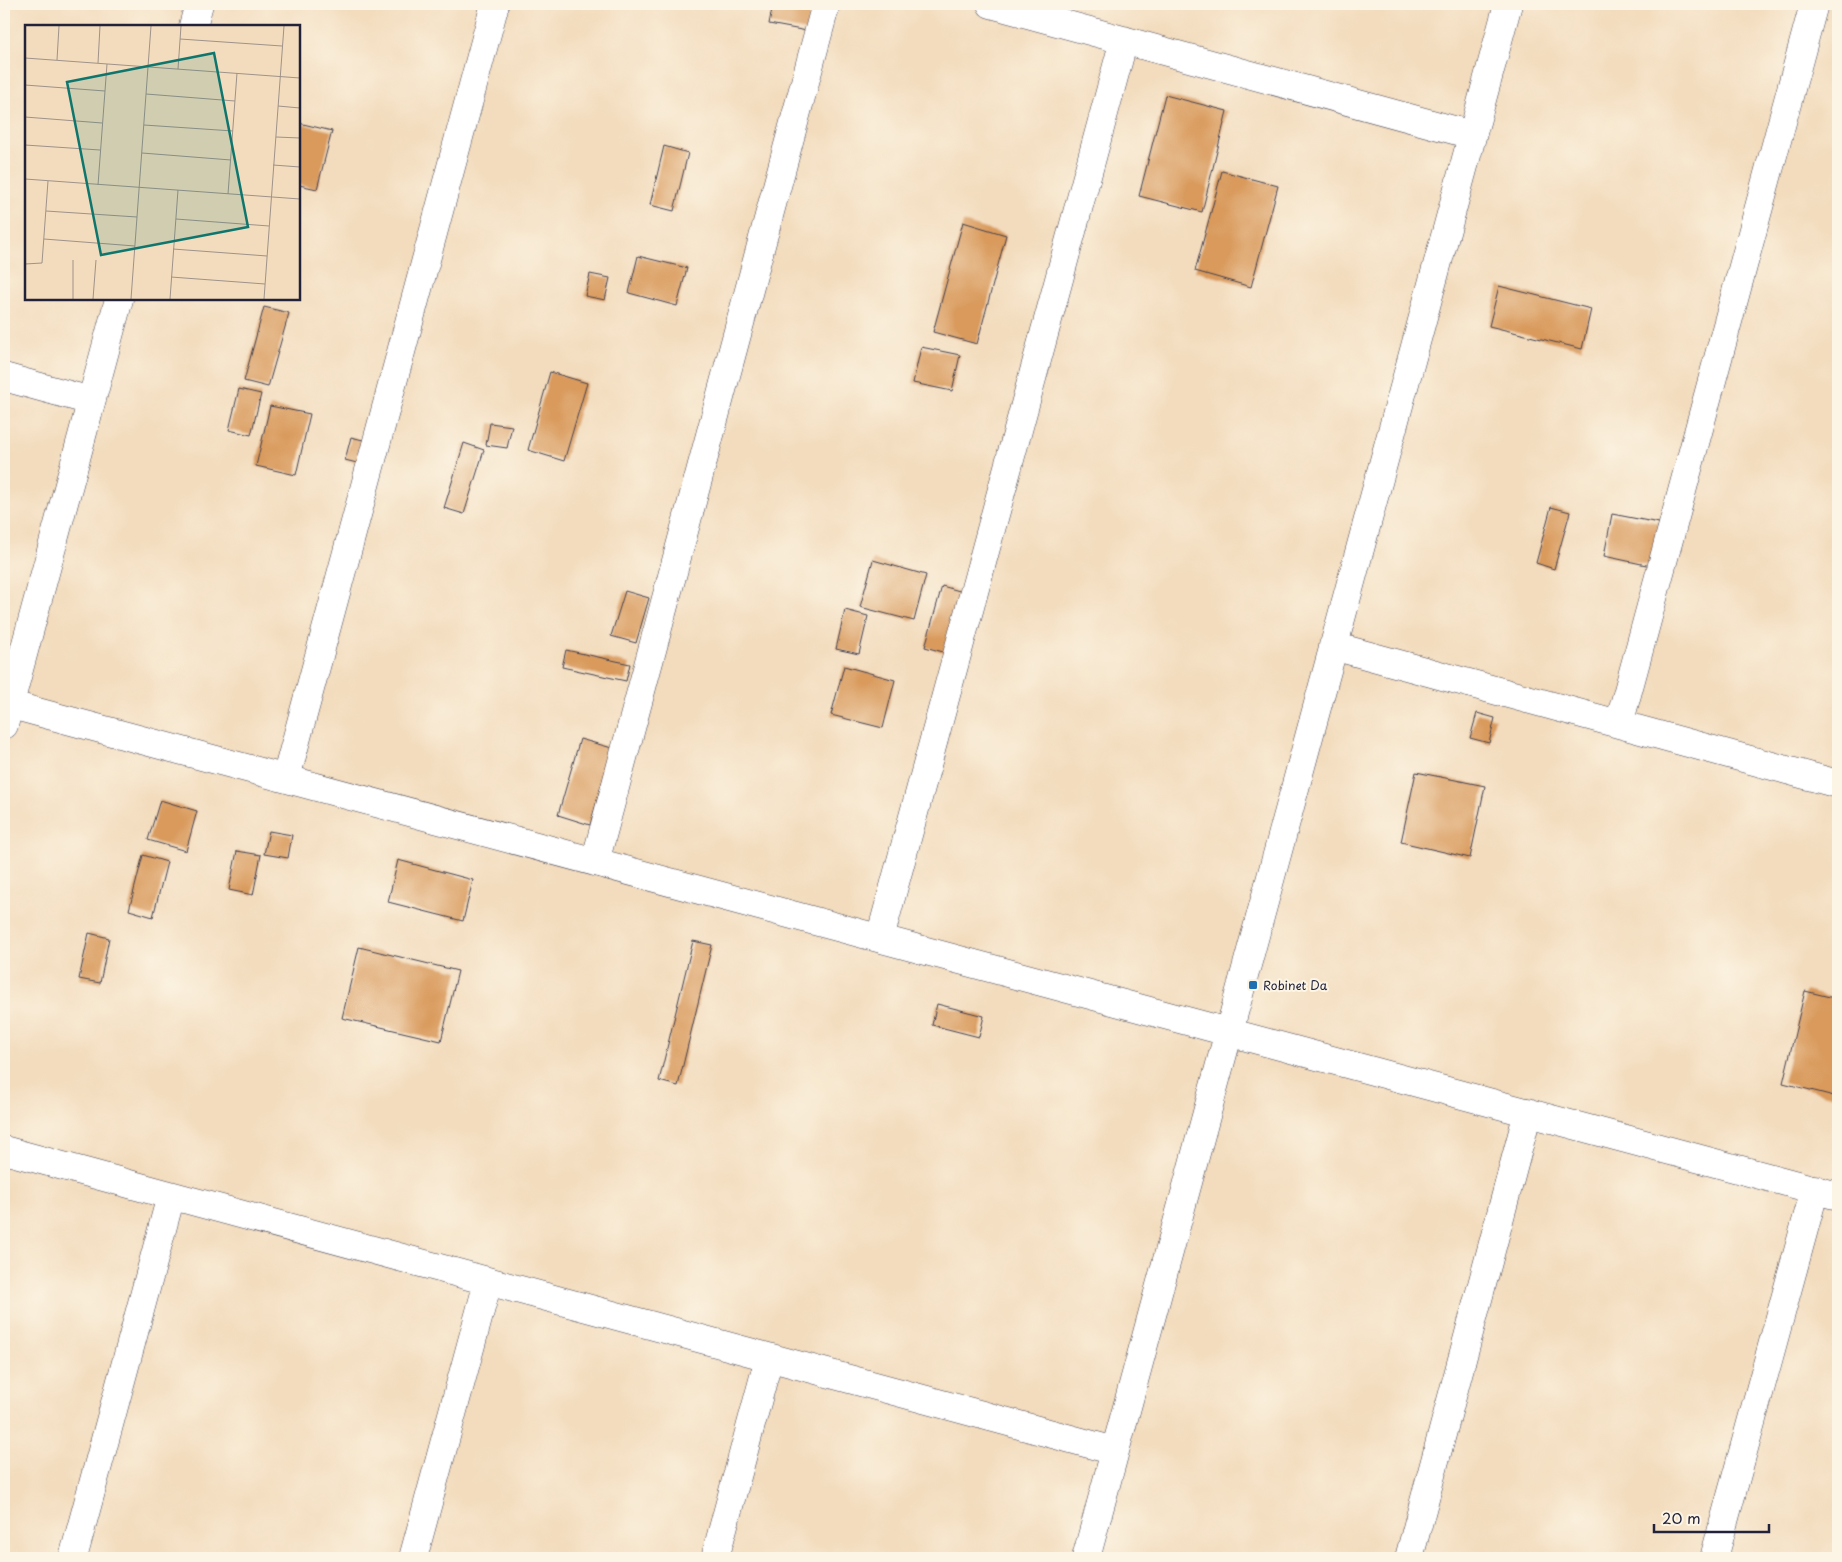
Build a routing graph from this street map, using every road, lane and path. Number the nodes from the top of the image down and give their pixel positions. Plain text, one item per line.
1 (199, 4) edge
2 (495, 4) edge
3 (826, 4) edge
4 (991, 4) edge
5 (1508, 4) edge
6 (1814, 4) edge
7 (193, 25) edge
8 (1124, 40) junction
9 (1472, 135) junction
10 (119, 300) edge
11 (4, 378) edge
12 (91, 401) junction
13 (1333, 646) junction
14 (6, 711) edge
15 (1619, 724) junction
16 (286, 778) junction
17 (1838, 784) edge
18 (595, 862) junction
19 (880, 938) junction
20 (1228, 1032) junction
21 (1528, 1112) junction
22 (4, 1150) edge
23 (1827, 1192) edge
24 (171, 1196) junction
25 (488, 1282) junction
26 (769, 1358) junction
27 (1115, 1451) junction
28 (73, 1558) edge
29 (413, 1558) edge
30 (715, 1558) edge
31 (1086, 1558) edge
32 (1409, 1558) edge
33 (1714, 1558) edge

1 - 7 street
2 - 16 street
3 - 18 street
4 - 8 street
5 - 9 street
6 - 15 street
8 - 9 street
8 - 19 street
9 - 13 street
10 - 12 street
11 - 12 street
12 - 14 street
13 - 15 street
13 - 20 street
14 - 16 street
15 - 17 street
16 - 18 street
18 - 19 street
19 - 20 street
20 - 21 street
20 - 27 street
21 - 23 street
21 - 32 street
22 - 24 street
23 - 33 street
24 - 25 street
24 - 28 street
25 - 26 street
25 - 29 street
26 - 27 street
26 - 30 street
27 - 31 street

